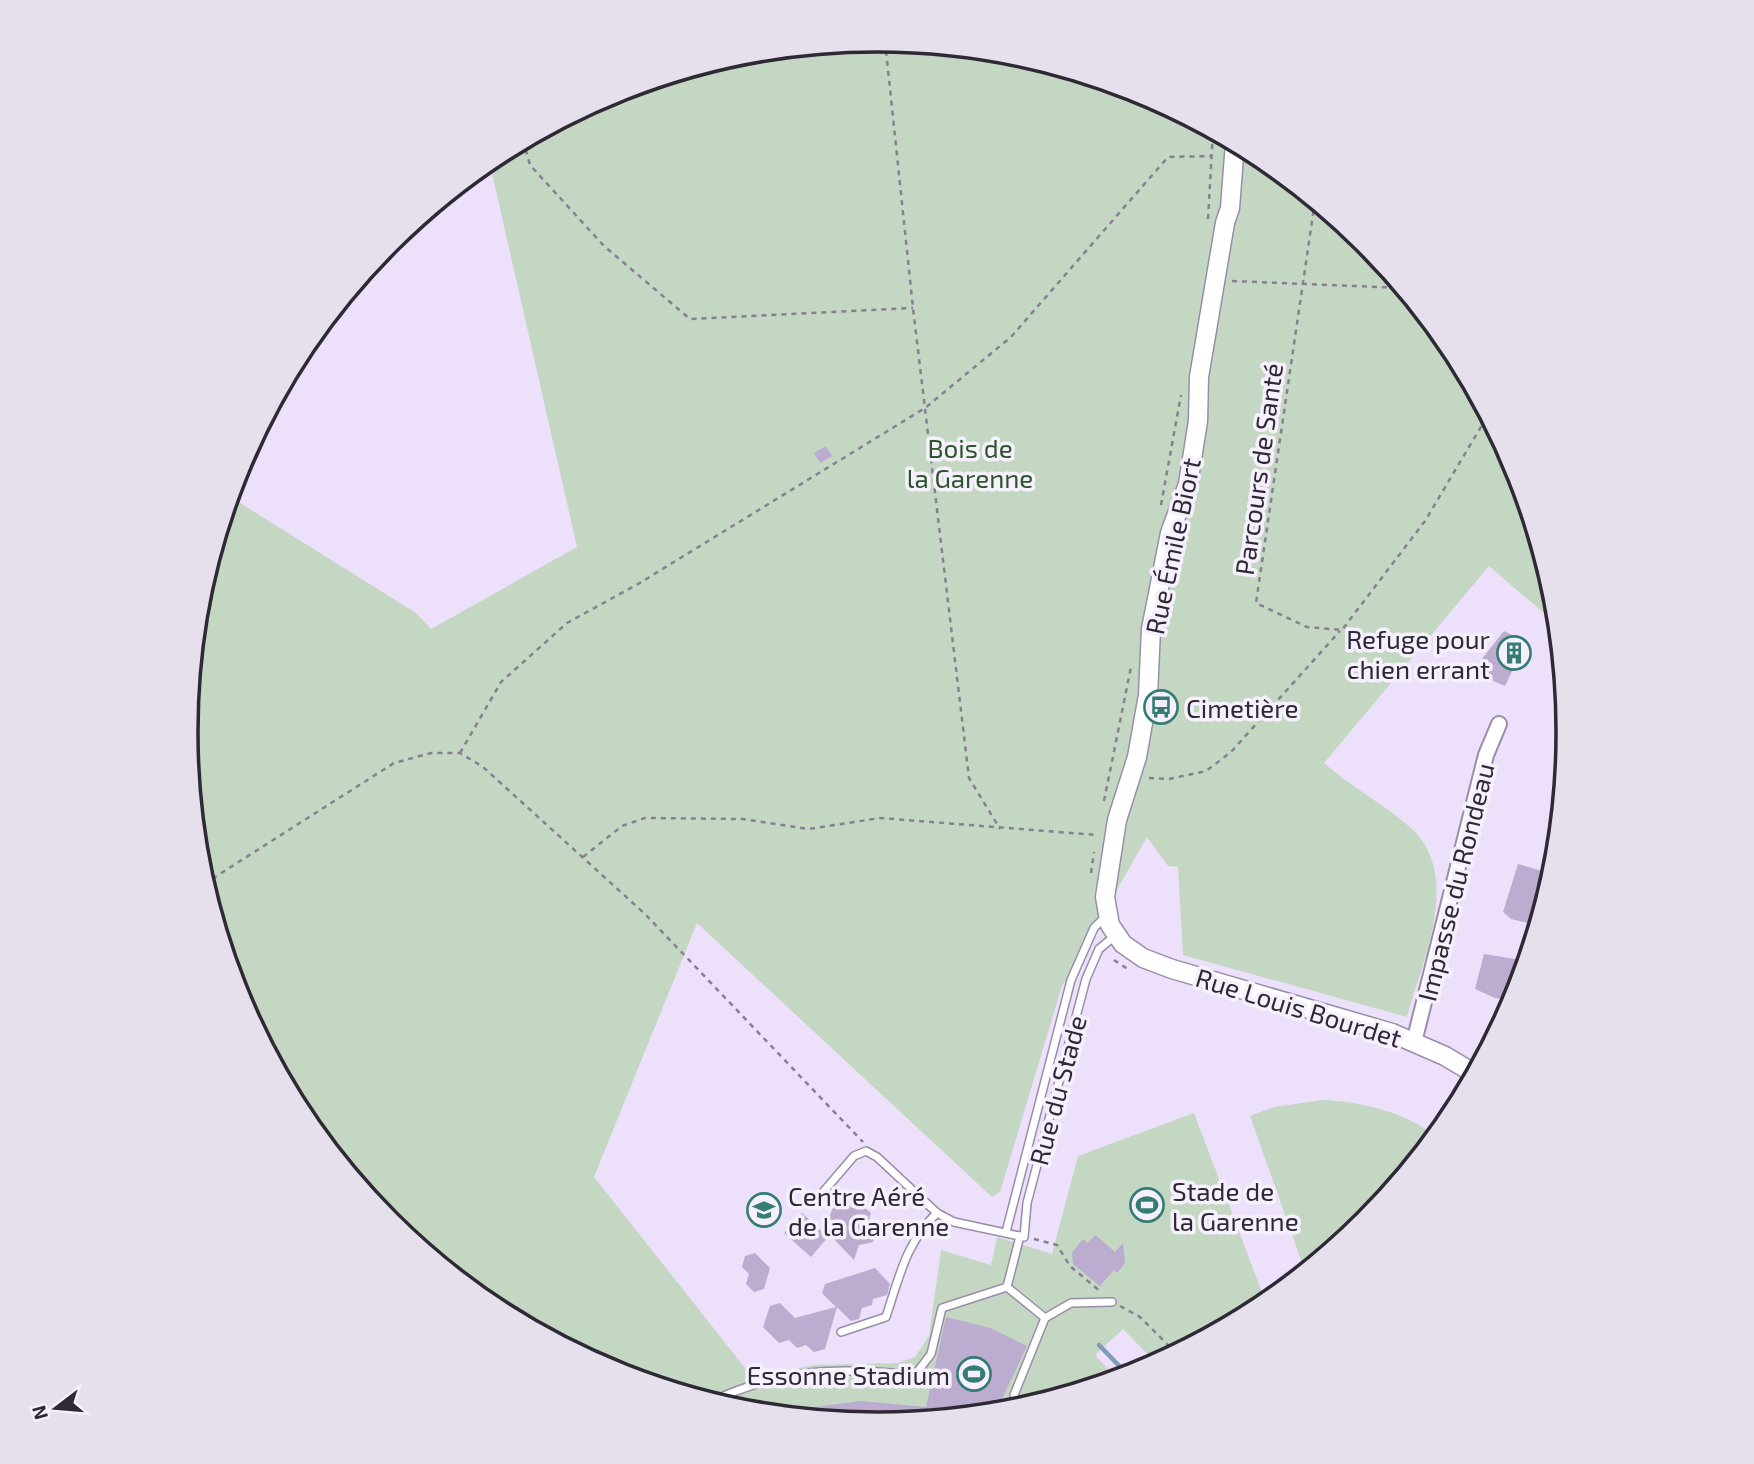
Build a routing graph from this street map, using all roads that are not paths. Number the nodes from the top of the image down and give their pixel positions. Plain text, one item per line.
1 (1234, 154) edge
2 (1499, 724) dead end
3 (1107, 916) junction
4 (1119, 939) junction
5 (1414, 1042) junction
6 (1466, 1069) edge
7 (818, 1198) dead end
8 (937, 1213) junction
9 (1006, 1232) junction
10 (1020, 1236) junction
11 (1007, 1287) junction
12 (1112, 1301) dead end
13 (1045, 1318) junction
14 (841, 1332) dead end
15 (727, 1394) edge
16 (1015, 1397) edge

1 - 3 street, Rue Émile Biort
2 - 5 street, Impasse du Rondeau
3 - 4 street, Rue Émile Biort
3 - 9 lane, Rue du Stade
4 - 5 street, Rue Louis Bourdet
4 - 10 lane, Rue du Stade
5 - 6 street, Rue Louis Bourdet
7 - 8 lane
8 - 9 lane
8 - 14 lane
9 - 10 lane
10 - 11 lane, Rue du Stade
11 - 13 lane
11 - 15 lane
12 - 13 lane
13 - 16 lane

